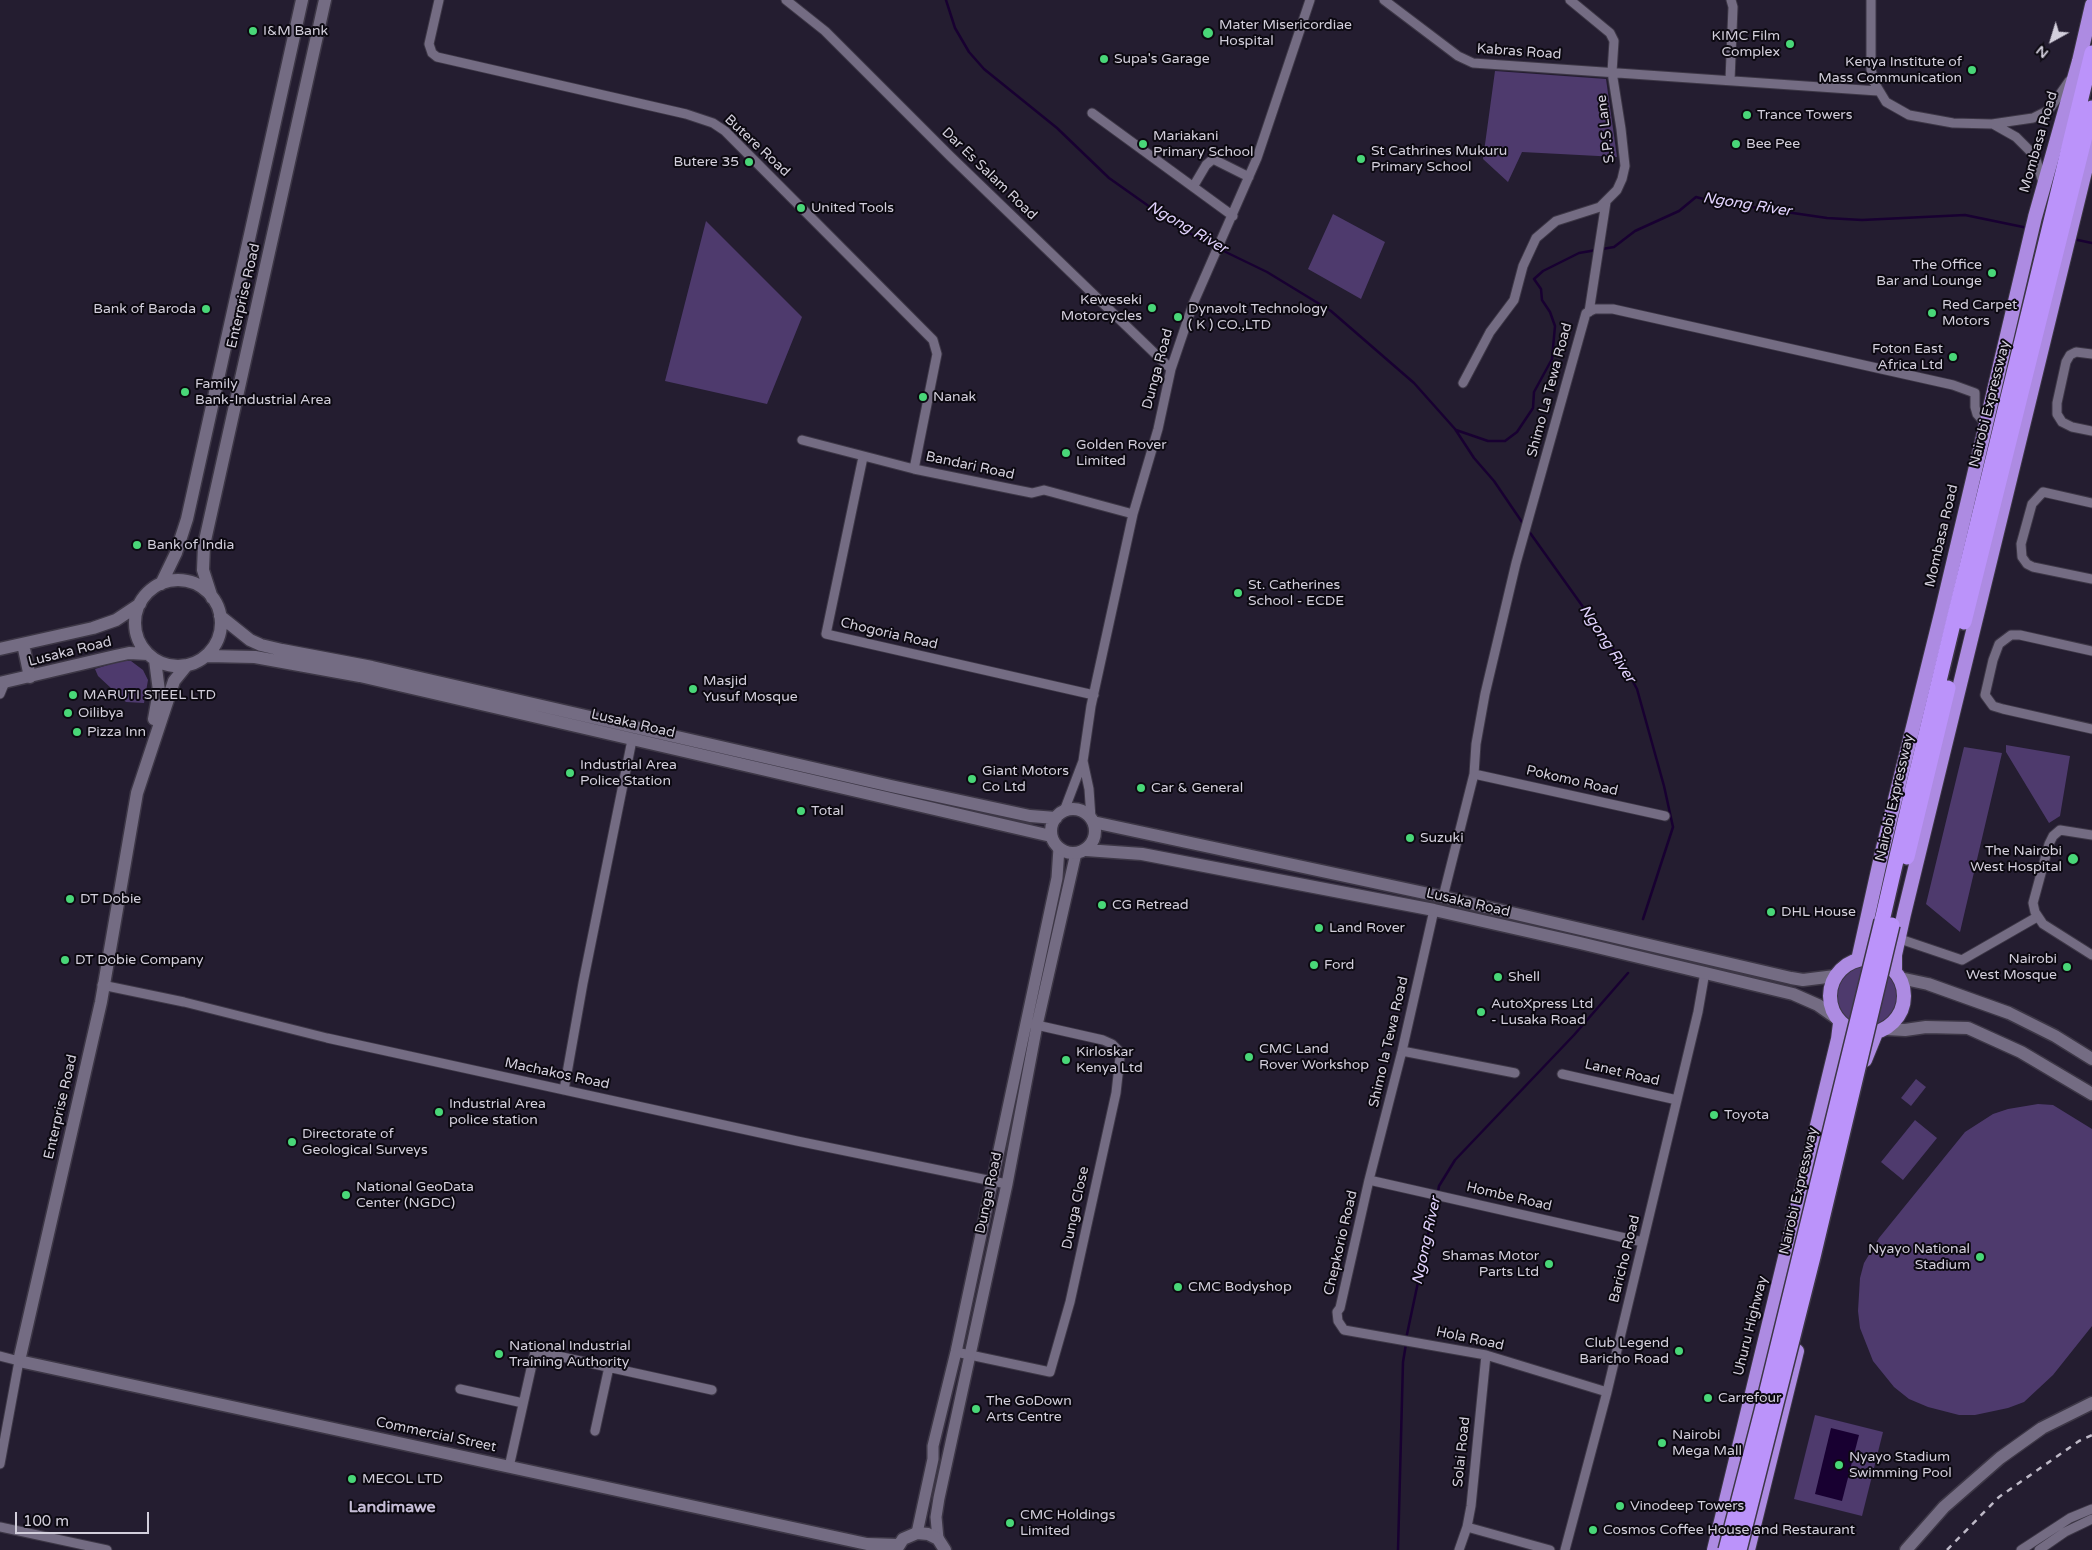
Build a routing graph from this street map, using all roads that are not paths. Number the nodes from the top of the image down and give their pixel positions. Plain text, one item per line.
1 (302, 0) edge
2 (325, 0) edge
3 (439, 0) edge
4 (786, 0) edge
5 (1310, 0) edge
6 (1384, 0) edge
7 (1570, 0) edge
8 (1731, 0) edge
9 (1871, 0) edge
10 (2092, 4) edge
11 (2086, 57) edge
12 (1612, 72) junction
13 (1730, 80) junction
14 (1878, 91) junction
15 (2092, 108) edge
16 (1092, 113) dead end
17 (1992, 124) junction
18 (2092, 143) edge
19 (1249, 177) junction
20 (1193, 187) junction
21 (2044, 187) junction
22 (1606, 202) junction
23 (1232, 216) junction
24 (1589, 312) junction
25 (2092, 354) edge
26 (1171, 369) junction
27 (1463, 383) dead end
28 (1986, 424) junction
29 (2092, 431) edge
30 (802, 440) dead end
31 (862, 457) junction
32 (914, 469) junction
33 (2092, 503) edge
34 (1133, 514) junction
35 (2092, 579) edge
36 (161, 584) junction
37 (212, 598) junction
38 (140, 604) junction
39 (220, 616) junction
40 (23, 644) junction
41 (0, 649) edge
42 (2092, 651) edge
43 (207, 656) junction
44 (152, 657) junction
45 (187, 666) junction
46 (30, 677) junction
47 (2, 686) edge
48 (1094, 695) junction
49 (2092, 729) edge
50 (632, 740) junction
51 (149, 756) junction
52 (1083, 761) junction
53 (1474, 774) junction
54 (1060, 815) junction
55 (1665, 816) dead end
56 (1092, 820) junction
57 (2092, 834) edge
58 (1051, 836) junction
59 (1058, 848) junction
60 (1081, 852) junction
61 (1443, 897) junction
62 (1434, 910) junction
63 (2037, 917) junction
64 (1900, 939) junction
65 (2092, 955) edge
66 (1858, 960) junction
67 (1705, 972) junction
68 (1897, 974) junction
69 (1835, 976) junction
70 (102, 985) junction
71 (1838, 1020) junction
72 (1032, 1024) junction
73 (1881, 1031) junction
74 (1402, 1051) junction
75 (2092, 1059) edge
76 (1515, 1073) dead end
77 (1562, 1074) dead end
78 (564, 1090) junction
79 (2092, 1094) edge
80 (1677, 1100) junction
81 (1370, 1180) junction
82 (993, 1181) junction
83 (1007, 1184) junction
84 (1643, 1242) junction
85 (1337, 1312) joint
86 (956, 1352) junction
87 (1486, 1355) junction
88 (0, 1356) edge
89 (969, 1356) junction
90 (19, 1361) junction
91 (609, 1367) junction
92 (460, 1389) dead end
93 (712, 1390) dead end
94 (1607, 1392) junction
95 (523, 1403) junction
96 (2092, 1403) edge
97 (595, 1432) dead end
98 (0, 1464) edge
99 (509, 1466) junction
100 (2092, 1509) edge
101 (2087, 1518) edge
102 (0, 1527) edge
103 (1468, 1527) junction
104 (917, 1533) junction
105 (941, 1545) edge
106 (871, 1547) edge
107 (897, 1548) edge
108 (2036, 1548) edge
109 (107, 1550) edge
110 (1459, 1550) edge
111 (1550, 1550) edge
112 (1565, 1550) edge
113 (1714, 1550) edge
114 (1726, 1550) edge
115 (1739, 1550) edge
116 (1748, 1550) edge
117 (1906, 1550) edge
118 (2021, 1550) edge

1 - 36 main road, Enterprise Road
2 - 37 main road, Enterprise Road
3 - 32 street, Butere Road
4 - 26 street, Dar Es Salam Road
5 - 19 street, Dunga Road
6 - 12 street, Kabras Road
7 - 12 street, S.P.S Lane
8 - 13 street
9 - 14 street
10 - 11 highway, Mombasa Road
11 - 17 street
11 - 21 highway, Mombasa Road
11 - 114 highway, Nairobi Expressway, bridge
12 - 13 street, Kabras Road
12 - 22 street, S.P.S Lane
13 - 14 street, Kabras Road
14 - 17 street
15 - 115 highway, Nairobi Expressway, bridge
16 - 20 street
17 - 21 street
18 - 64 highway
19 - 20 street
19 - 23 street, Dunga Road
20 - 23 street
21 - 28 highway, Mombasa Road
22 - 24 street
22 - 27 street
23 - 26 street, Dunga Road
24 - 28 street, Shimo La Tewa Road
24 - 53 street, Shimo La Tewa Road
25 - 29 street
26 - 34 street, Dunga Road
28 - 66 highway, Mombasa Road
30 - 31 street, Bandari Road
31 - 32 street, Bandari Road
31 - 48 street, Chogoria Road
32 - 34 street, Bandari Road
33 - 35 street
34 - 48 street, Dunga Road
36 - 37 main road
36 - 38 main road
37 - 39 main road
38 - 40 main road, Lusaka Road
38 - 44 main road
39 - 43 main road
39 - 54 main road, Lusaka Road
40 - 41 main road, Lusaka Road
40 - 46 main road
42 - 49 street
43 - 45 main road
43 - 50 main road, Lusaka Road
44 - 45 main road
44 - 46 main road, Lusaka Road
44 - 51 main road, Enterprise Road
45 - 51 main road, Enterprise Road
46 - 47 main road, Lusaka Road
48 - 52 street, Dunga Road
50 - 58 main road, Lusaka Road
50 - 78 street
51 - 70 main road, Enterprise Road
52 - 54 street, Dunga Road
52 - 56 street, Dunga Road
53 - 55 street, Pokomo Road
53 - 61 street, Shimo La Tewa Road
54 - 56 main road
54 - 58 main road
56 - 60 main road
56 - 61 main road, Lusaka Road
57 - 63 street
58 - 59 main road
59 - 60 main road
59 - 72 street, Dunga Road
60 - 62 main road, Lusaka Road
60 - 72 street, Dunga Road
61 - 69 main road, Lusaka Road
62 - 67 main road, Lusaka Road
62 - 74 street, Shimo la Tewa Road
63 - 64 street
63 - 65 street
64 - 68 highway
66 - 68 highway
66 - 69 highway
67 - 71 main road, Lusaka Road
67 - 80 street, Baricho Road
68 - 73 highway
68 - 75 main road
69 - 71 highway
70 - 78 street, Machakos Road
70 - 90 main road, Enterprise Road
71 - 73 highway
71 - 113 highway, Uhuru Highway
72 - 82 street, Dunga Road
72 - 83 street, Dunga Road
72 - 89 street, Dunga Close
73 - 79 main road
73 - 116 highway
74 - 76 street
74 - 81 street, Shimo la Tewa Road
77 - 80 street, Lanet Road
78 - 82 street, Machakos Road
80 - 84 street, Baricho Road
81 - 84 street, Hombe Road
81 - 85 street, Chepkorio Road
82 - 83 street, Machakos Road
82 - 86 street, Dunga Road
83 - 89 street, Dunga Road
84 - 94 street, Baricho Road
85 - 87 street, Hola Road
86 - 89 street, Dunga Close
86 - 104 street, Dunga Road
87 - 94 street, Hola Road
87 - 103 street, Solai Road
88 - 90 street, Commercial Street
89 - 105 street, Dunga Road
90 - 98 street, Enterprise Road
90 - 99 main road, Commercial Street
91 - 93 street
91 - 95 street
91 - 97 street
92 - 95 street
94 - 112 street, Baricho Road
95 - 99 street
96 - 117 main road
99 - 106 main road, Commercial Street
100 - 101 street
101 - 108 street
102 - 109 street
103 - 110 street, Solai Road
103 - 111 street
104 - 105 main road
104 - 107 main road
106 - 107 main road, Commercial Street
108 - 118 street

